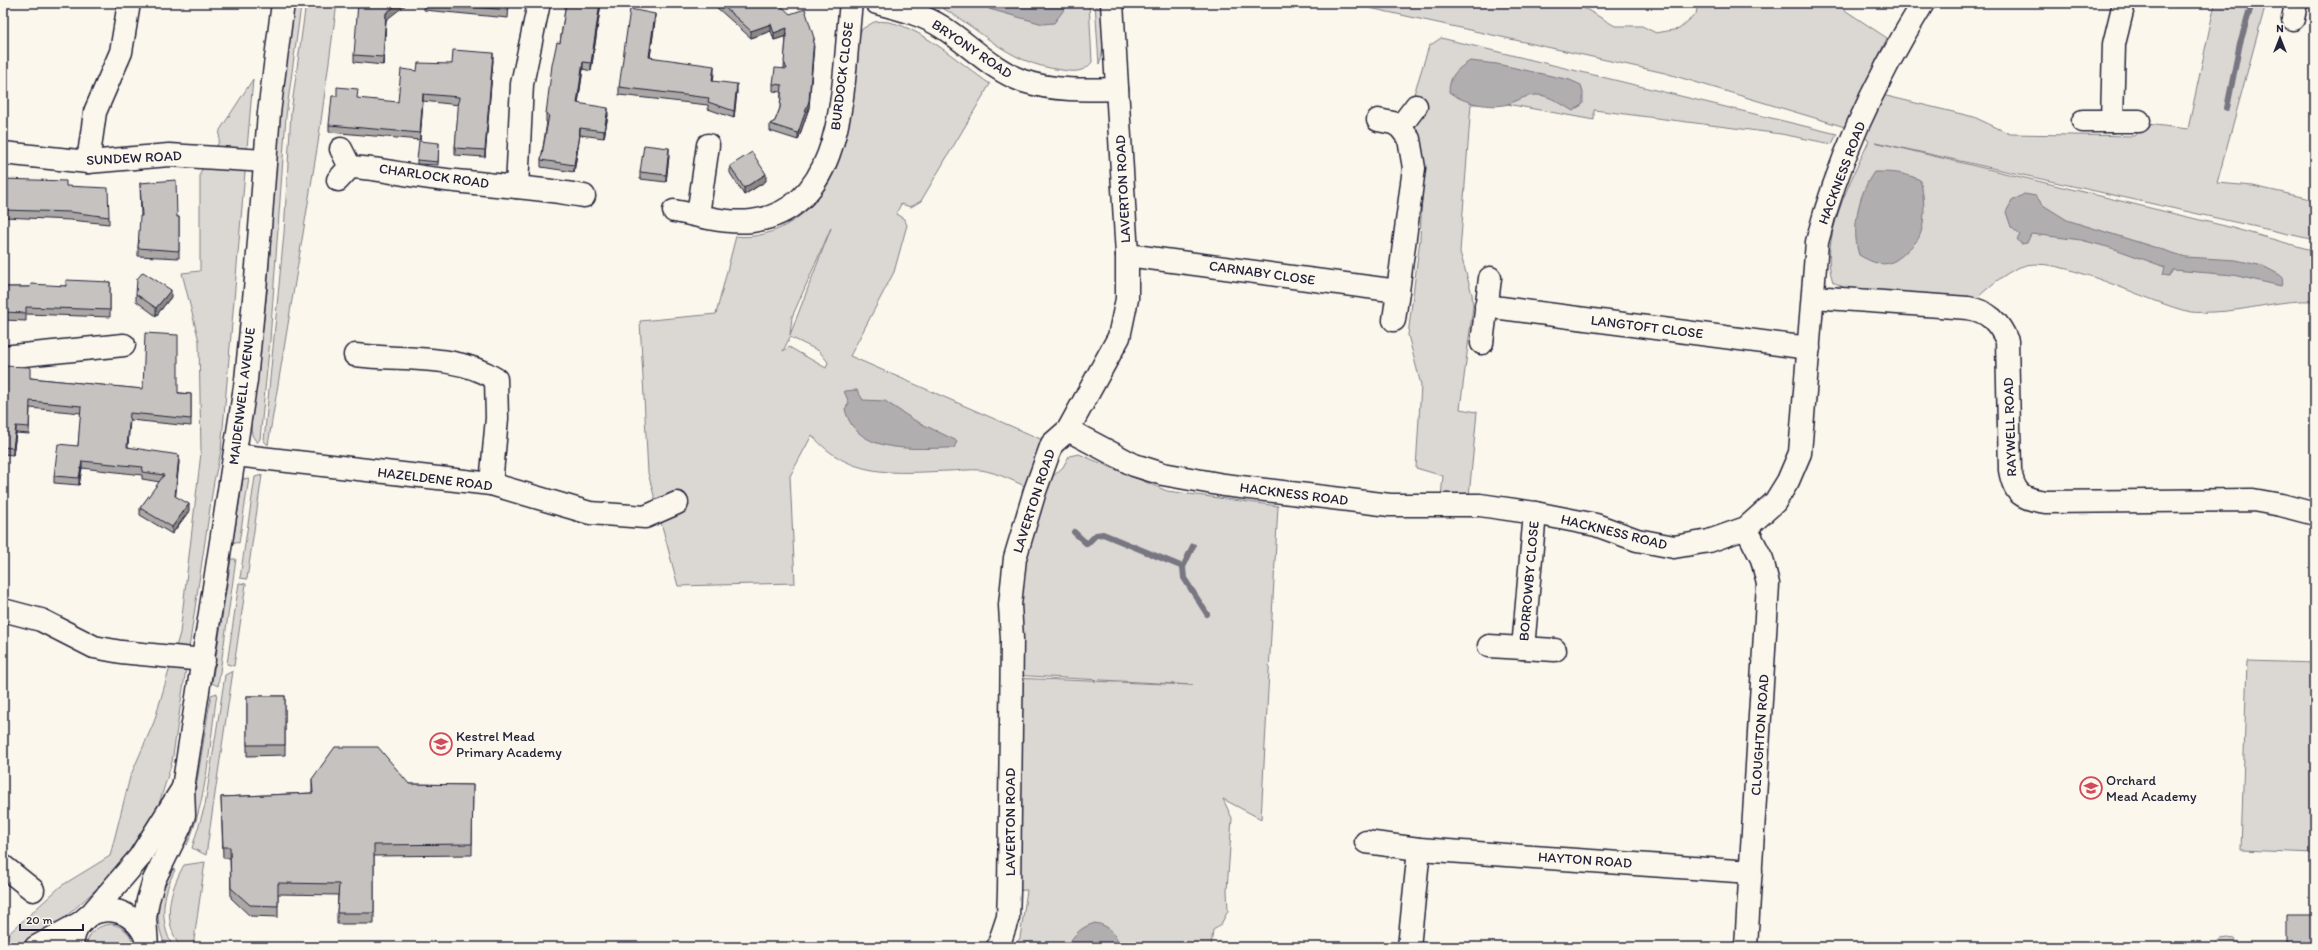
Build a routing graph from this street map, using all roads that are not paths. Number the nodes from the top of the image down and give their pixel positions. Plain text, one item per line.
1 (129, 3) edge
2 (283, 3) edge
3 (539, 3) edge
4 (851, 3) edge
5 (877, 3) edge
6 (1112, 3) edge
7 (1923, 3) edge
8 (2124, 3) edge
9 (1117, 89) junction
10 (1416, 106) dead end
11 (1378, 120) dead end
12 (2083, 121) dead end
13 (2112, 121) junction
14 (2139, 121) dead end
15 (1400, 127) junction
16 (708, 145) dead end
17 (3, 152) edge
18 (265, 161) junction
19 (88, 162) junction
20 (343, 165) dead end
21 (517, 187) junction
22 (584, 196) dead end
23 (674, 211) dead end
24 (698, 215) junction
25 (1127, 255) junction
26 (1490, 278) dead end
27 (1398, 291) junction
28 (1813, 297) junction
29 (1486, 306) junction
30 (1394, 320) dead end
31 (1482, 343) dead end
32 (124, 345) dead end
33 (1809, 348) junction
34 (355, 355) dead end
35 (3, 357) edge
36 (1068, 430) junction
37 (235, 455) junction
38 (491, 484) junction
39 (677, 503) dead end
40 (1535, 513) junction
41 (2315, 514) edge
42 (1746, 528) junction
43 (3, 610) edge
44 (1489, 646) dead end
45 (1523, 648) junction
46 (1555, 650) dead end
47 (204, 660) junction
48 (183, 788) junction
49 (1366, 842) dead end
50 (1419, 849) junction
51 (3, 866) edge
52 (1751, 872) junction
53 (33, 890) dead end
54 (86, 918) junction
55 (146, 942) edge
56 (36, 947) edge
57 (72, 947) edge
58 (998, 947) edge
59 (1409, 947) edge
60 (1746, 947) edge

1 - 19 street
2 - 18 street, MAIDENWELL AVENUE
3 - 21 street
4 - 24 street, BURDOCK CLOSE
5 - 9 street, BRYONY ROAD
6 - 9 street, LAVERTON ROAD
7 - 28 street, HACKNESS ROAD
8 - 13 street
9 - 25 street, LAVERTON ROAD
10 - 15 street
11 - 15 street
12 - 13 street
13 - 14 street
15 - 27 street
16 - 24 street
17 - 19 street, SUNDEW ROAD
18 - 19 street, SUNDEW ROAD
18 - 37 street, MAIDENWELL AVENUE
20 - 21 street, CHARLOCK ROAD
21 - 22 street, CHARLOCK ROAD
23 - 24 street, BURDOCK CLOSE
25 - 27 street, CARNABY CLOSE
25 - 36 street, LAVERTON ROAD
26 - 29 street
27 - 30 street
28 - 33 street, HACKNESS ROAD
28 - 41 street, RAYWELL ROAD
29 - 31 street
29 - 33 street, LANGTOFT CLOSE
32 - 35 street
33 - 42 street, HACKNESS ROAD
34 - 38 street
36 - 40 street, HACKNESS ROAD
36 - 58 street, LAVERTON ROAD
37 - 38 street, HAZELDENE ROAD
37 - 47 street, MAIDENWELL AVENUE
38 - 39 street, HAZELDENE ROAD
40 - 42 street, HACKNESS ROAD
40 - 45 street, BORROWBY CLOSE
42 - 52 street, CLOUGHTON ROAD
43 - 47 street
44 - 45 street, BORROWBY CLOSE
45 - 46 street, BORROWBY CLOSE
47 - 48 street, MAIDENWELL AVENUE
48 - 54 street, MAIDENWELL AVENUE
48 - 55 street, MAIDENWELL AVENUE
49 - 50 street, HAYTON ROAD
50 - 52 street, HAYTON ROAD
50 - 59 street
51 - 53 street
52 - 60 street, CLOUGHTON ROAD
54 - 55 street, MAIDENWELL AVENUE
54 - 56 street, MAIDENWELL AVENUE
54 - 57 street, MAIDENWELL AVENUE

